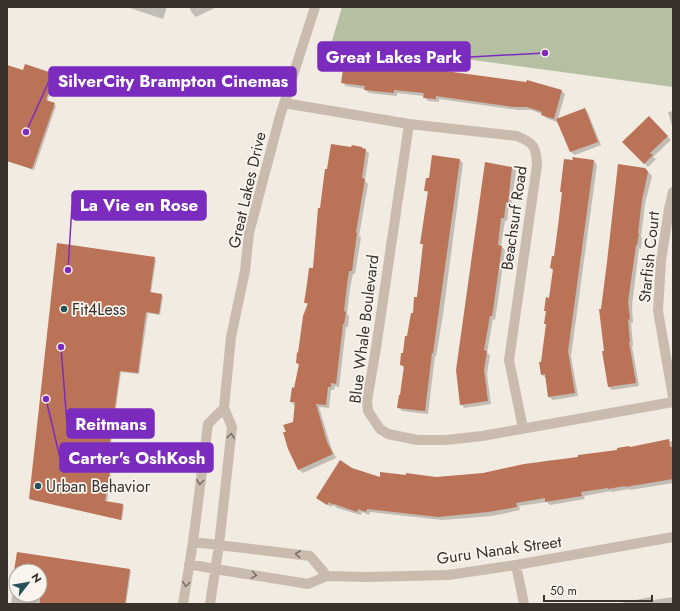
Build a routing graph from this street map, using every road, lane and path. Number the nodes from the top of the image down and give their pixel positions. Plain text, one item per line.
1 (315, 7) edge
2 (284, 103) junction
3 (409, 124) junction
4 (673, 192) edge
5 (673, 397) edge
6 (673, 402) edge
7 (224, 408) junction
8 (523, 428) junction
9 (673, 536) edge
10 (193, 542) junction
11 (219, 545) junction
12 (189, 564) junction
13 (516, 565) junction
14 (215, 569) junction
15 (327, 576) junction
16 (183, 604) edge
17 (210, 604) edge
18 (524, 604) edge

1 - 2 street, Great Lakes Drive
2 - 3 street, Beachsurf Road
2 - 7 street, Great Lakes Drive
3 - 8 street, Beachsurf Road
3 - 8 street, Blue Whale Boulevard
4 - 5 street, Starfish Court
6 - 8 street, Blue Whale Boulevard
7 -> 10 street
11 -> 7 street, Great Lakes Drive
9 - 13 street, Guru Nanak Street
10 - 11 street
10 - 12 street
11 - 14 street, Great Lakes Drive
15 -> 11 street
12 - 14 street, Guru Nanak Street
12 -> 16 street
13 - 15 street, Guru Nanak Street
13 - 18 street
14 -> 15 street, Guru Nanak Street
14 - 17 street, Great Lakes Drive

